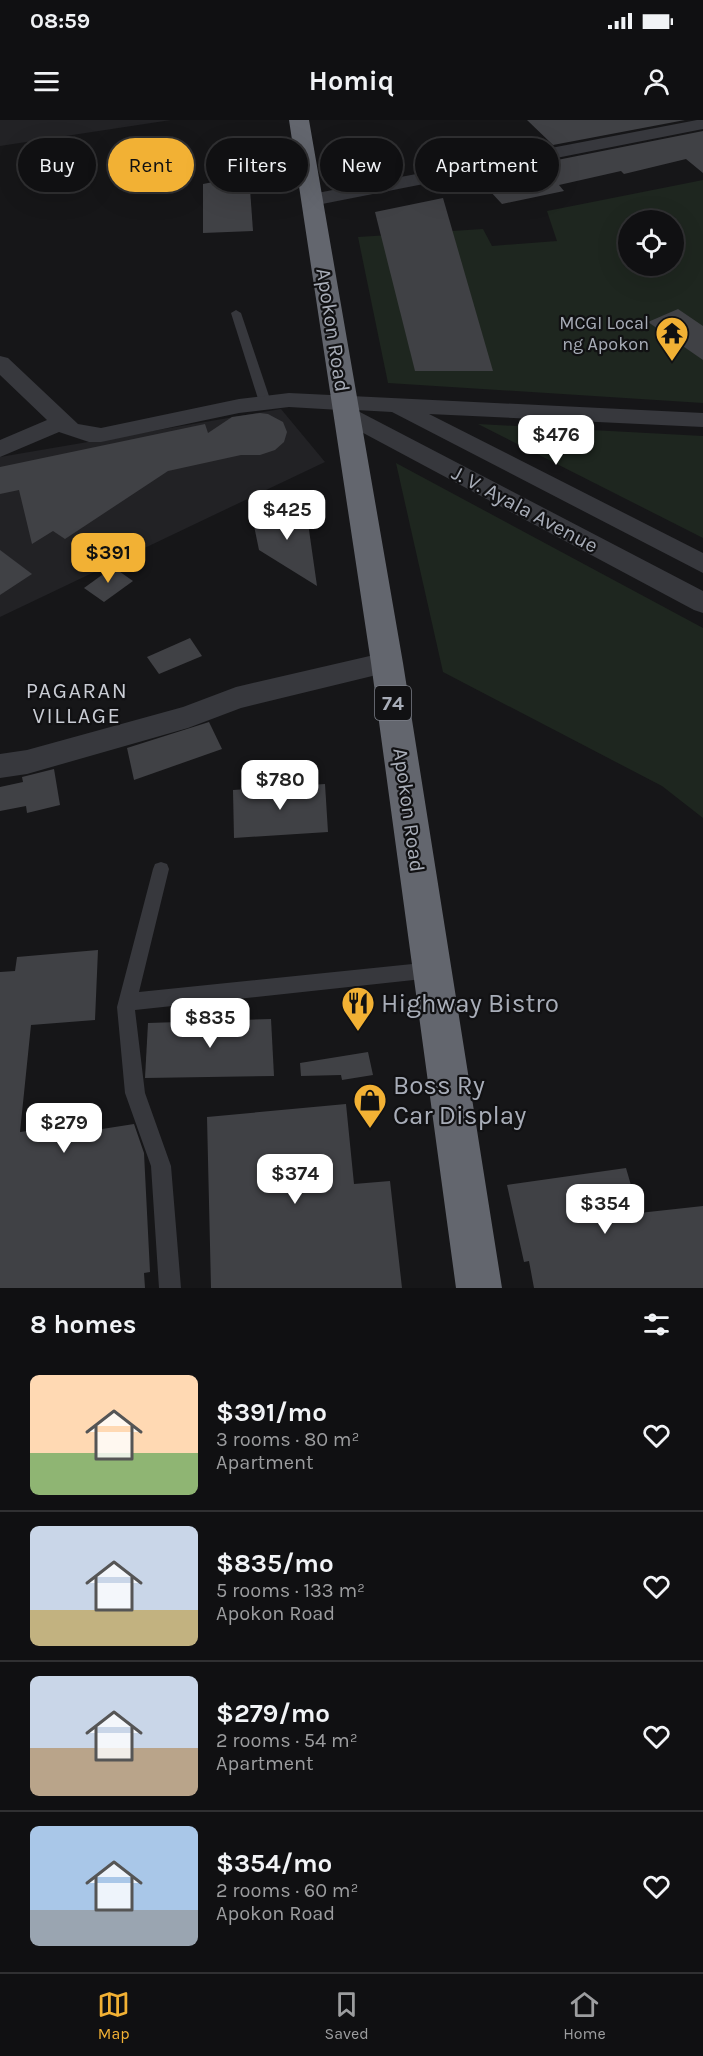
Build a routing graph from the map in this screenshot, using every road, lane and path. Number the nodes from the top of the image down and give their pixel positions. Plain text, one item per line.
1 (299, 120) edge
2 (703, 124) edge
3 (312, 200) junction
4 (236, 313) dead end
5 (0, 363) edge
6 (265, 402) junction
7 (390, 404) junction
8 (346, 408) junction
9 (703, 420) edge
10 (61, 422) junction
11 (0, 449) edge
12 (703, 564) edge
13 (703, 603) edge
14 (387, 663) junction
15 (0, 766) edge
16 (161, 869) dead end
17 (432, 969) junction
18 (127, 1002) junction
19 (170, 1288) edge
20 (479, 1288) edge

1 - 3 highway, Apokon Road / 74
2 - 3 street
3 - 8 highway, Apokon Road / 74
4 - 6 lane
5 - 10 street
6 - 8 street
6 - 10 street
7 - 8 street
7 - 9 street
7 - 12 street, J. V. Ayala Avenue
8 - 13 street, J. V. Ayala Avenue
8 - 14 highway, Apokon Road / 74
10 - 11 street
14 - 15 street
14 - 17 highway, Apokon Road / 74
16 - 18 lane
17 - 18 lane
17 - 20 highway, Apokon Road / 74
18 - 19 lane

